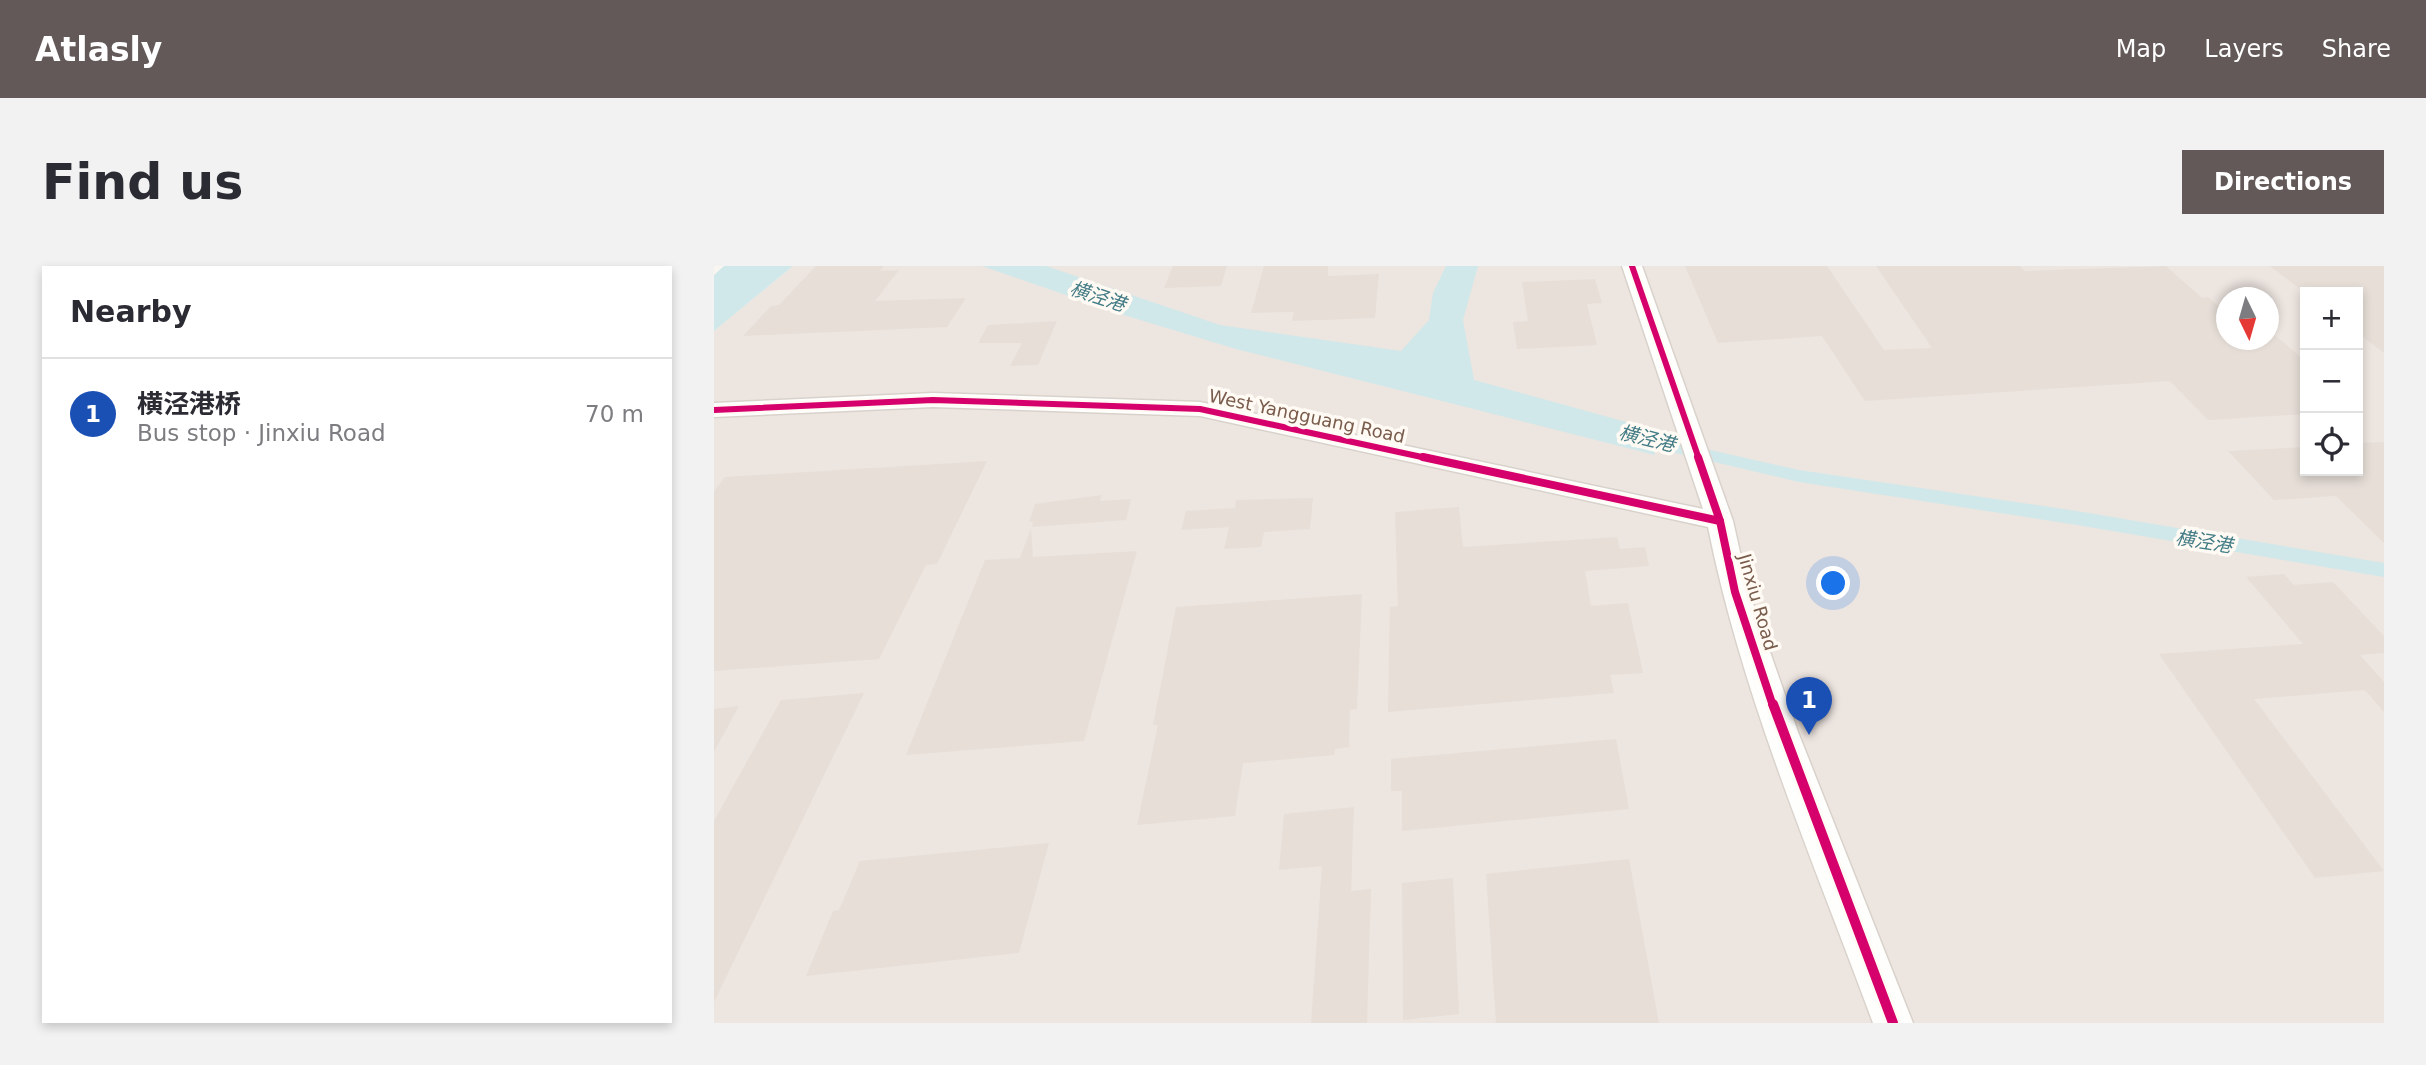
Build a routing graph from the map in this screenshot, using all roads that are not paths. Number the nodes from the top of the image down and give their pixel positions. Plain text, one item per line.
1 (1632, 266) edge
2 (714, 410) edge
3 (1720, 521) junction
4 (1893, 1023) edge

1 - 3 street, Jinxiu Road
2 - 3 street, West Yangguang Road
3 - 4 street, Jinxiu Road

